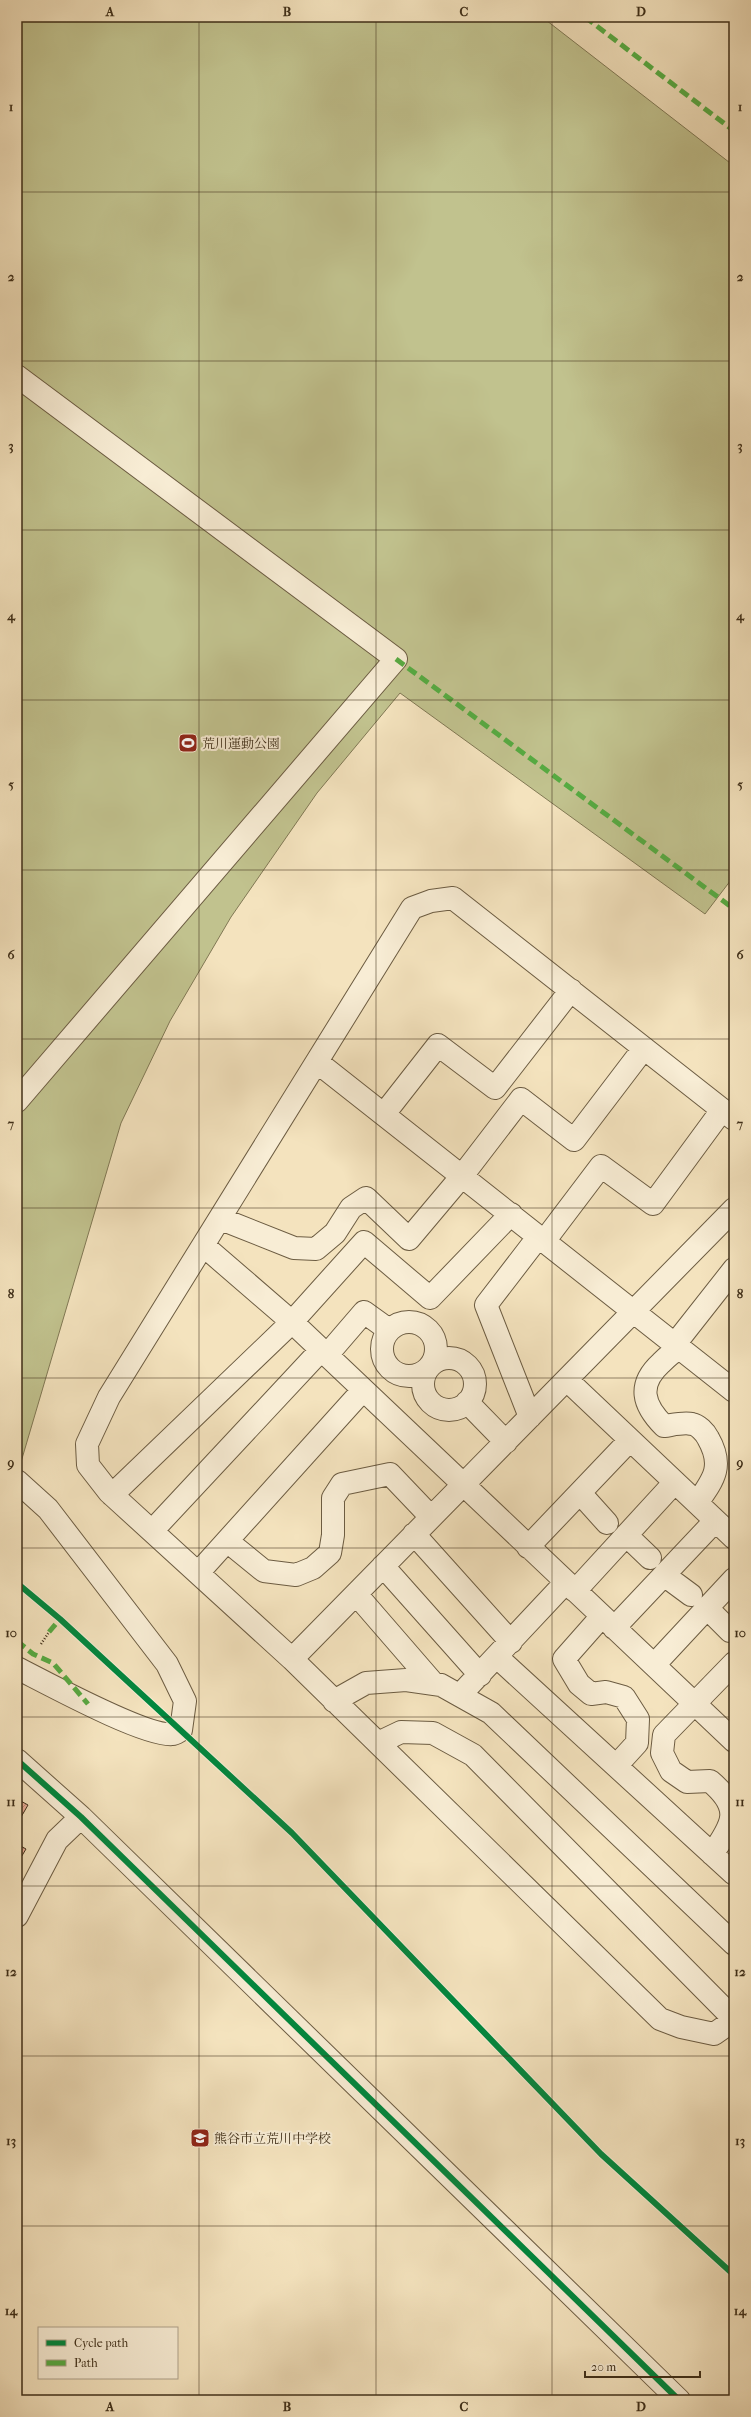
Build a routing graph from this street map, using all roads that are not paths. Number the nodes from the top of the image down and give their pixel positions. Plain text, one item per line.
1 (17, 376) edge
2 (571, 990) junction
3 (644, 1048) junction
4 (317, 1062) junction
5 (17, 1101) edge
6 (384, 1114) junction
7 (728, 1114) edge
8 (462, 1176) junction
9 (734, 1209) edge
10 (511, 1214) junction
11 (221, 1220) junction
12 (542, 1238) junction
13 (204, 1246) junction
14 (734, 1270) edge
15 (634, 1311) junction
16 (292, 1322) junction
17 (389, 1330) dead end
18 (677, 1346) junction
19 (324, 1352) junction
20 (567, 1380) junction
21 (363, 1390) junction
22 (734, 1391) edge
23 (468, 1402) dead end
24 (530, 1417) junction
25 (630, 1440) junction
26 (506, 1442) junction
27 (17, 1481) edge
28 (675, 1482) junction
29 (463, 1486) junction
30 (580, 1493) junction
31 (112, 1495) junction
32 (697, 1503) junction
33 (431, 1517) junction
34 (715, 1520) junction
35 (607, 1522) dead end
36 (152, 1531) junction
37 (414, 1534) junction
38 (626, 1535) junction
39 (734, 1538) edge
40 (227, 1541) junction
41 (528, 1547) junction
42 (650, 1558) dead end
43 (383, 1566) junction
44 (198, 1573) junction
45 (664, 1575) junction
46 (734, 1579) edge
47 (570, 1586) junction
48 (356, 1594) junction
49 (699, 1602) junction
50 (608, 1622) junction
51 (730, 1631) dead end
52 (504, 1650) junction
53 (292, 1659) junction
54 (734, 1663) edge
55 (654, 1665) junction
56 (17, 1668) edge
57 (480, 1675) junction
58 (434, 1684) junction
59 (460, 1695) junction
60 (334, 1701) junction
61 (695, 1704) junction
62 (734, 1741) edge
63 (378, 1743) junction
64 (17, 1760) edge
65 (616, 1766) junction
66 (81, 1817) junction
67 (712, 1854) junction
68 (734, 1874) edge
69 (17, 1916) edge
70 (734, 1944) edge
71 (734, 2020) edge
72 (679, 2400) edge

1 - 5 street
2 - 3 street
2 - 4 street
2 - 6 street
3 - 7 street
3 - 8 street
4 - 6 street
4 - 11 street
6 - 8 street
7 - 12 street
8 - 10 street
8 - 11 street
9 - 15 street
10 - 12 street
10 - 16 street
11 - 13 street
12 - 15 street
12 - 24 street
13 - 16 street
13 - 31 street
14 - 18 street
15 - 18 street
15 - 20 street
16 - 19 street
16 - 31 street
17 - 19 street
18 - 22 street
18 - 32 street
19 - 21 street
19 - 36 street
20 - 24 street
20 - 25 street
21 - 29 street
21 - 40 street
23 - 26 street
24 - 26 street
25 - 28 street
25 - 30 street
26 - 29 street
27 - 56 street
28 - 32 street
28 - 38 street
29 - 33 street
29 - 41 street
30 - 35 street
30 - 41 street
31 - 36 street
32 - 34 street
33 - 37 street
33 - 40 street
34 - 39 street
34 - 45 street
36 - 44 street
37 - 43 street
37 - 52 street
38 - 42 street
38 - 47 street
40 - 44 street
41 - 47 street
43 - 48 street
43 - 57 street
44 - 53 street
45 - 49 street
45 - 50 street
46 - 49 street
47 - 50 street
47 - 52 street
48 - 53 street
48 - 58 street
49 - 51 street
49 - 55 street
50 - 55 street
50 - 65 street
52 - 57 street
52 - 65 street
53 - 60 street
54 - 61 street
55 - 61 street
57 - 59 street
58 - 59 street
58 - 60 street
59 - 70 street
60 - 63 street
61 - 62 street
61 - 67 street
63 - 71 street
63 - 71 street
64 - 66 street
65 - 67 street
66 - 69 street
66 - 72 street
67 - 68 street

